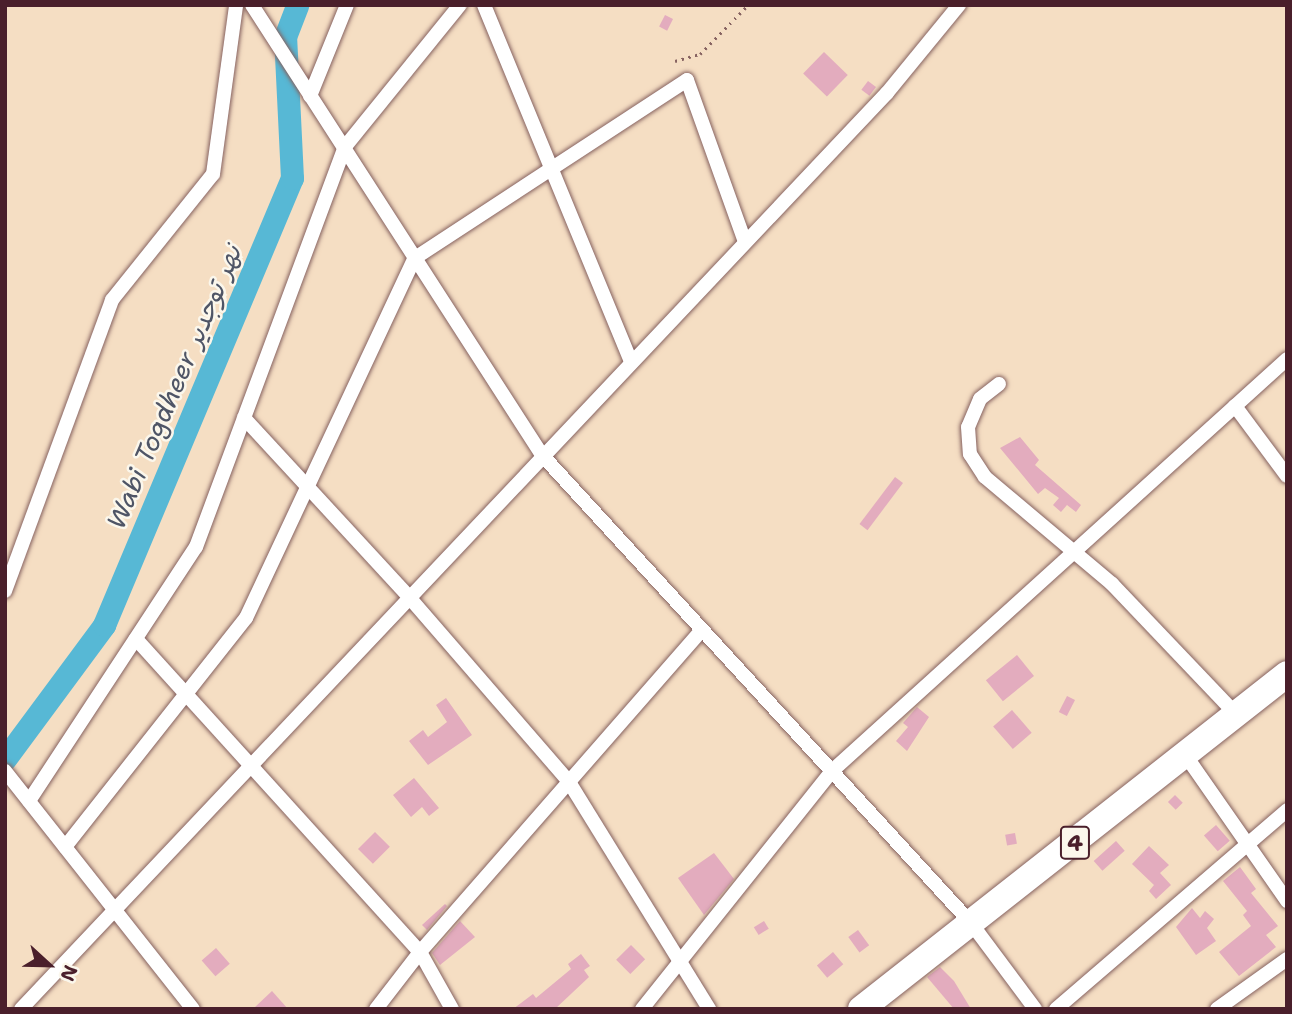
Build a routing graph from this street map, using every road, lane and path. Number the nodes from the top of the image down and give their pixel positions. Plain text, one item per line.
1 (236, 5) edge
2 (252, 5) edge
3 (346, 5) edge
4 (460, 5) edge
5 (484, 5) edge
6 (748, 5) edge
7 (959, 5) edge
8 (676, 61) dead end
9 (310, 96) junction
10 (344, 148) junction
11 (551, 169) junction
12 (745, 242) junction
13 (415, 258) junction
14 (1287, 359) edge
15 (631, 362) junction
16 (999, 384) dead end
17 (1235, 406) junction
18 (244, 418) junction
19 (542, 455) junction
20 (1287, 476) edge
21 (308, 487) junction
22 (1075, 551) junction
23 (5, 591) edge
24 (409, 597) junction
25 (702, 630) junction
26 (135, 639) junction
27 (1287, 674) edge
28 (185, 695) junction
29 (1236, 715) junction
30 (1186, 756) junction
31 (249, 766) junction
32 (5, 771) edge
33 (832, 771) junction
34 (569, 782) junction
35 (29, 801) junction
36 (1287, 810) edge
37 (1246, 844) junction
38 (65, 847) junction
39 (1287, 901) edge
40 (115, 909) junction
41 (971, 923) junction
42 (420, 952) junction
43 (1287, 959) edge
44 (680, 961) junction
45 (21, 1009) edge
46 (193, 1009) edge
47 (376, 1009) edge
48 (452, 1009) edge
49 (642, 1009) edge
50 (709, 1009) edge
51 (861, 1009) edge
52 (1035, 1009) edge
53 (1056, 1009) edge
54 (1217, 1009) edge

1 - 23 street
2 - 9 street
3 - 9 street
4 - 10 street
5 - 11 street
6 - 8 path
7 - 12 street
9 - 10 street
10 - 13 street
10 - 18 street
11 - 12 street
11 - 13 street
11 - 15 street
12 - 15 street
13 - 19 street
13 - 21 street
14 - 17 street
15 - 19 street
16 - 22 street
17 - 20 street
17 - 22 street
18 - 21 street
18 - 26 street
19 - 24 street
19 - 25 street
21 - 24 street
21 - 28 street
22 - 29 street
22 - 33 street
24 - 31 street
24 - 34 street
25 - 33 street
25 - 34 street
26 - 28 street
26 - 35 street
27 - 29 highway, 4
28 - 31 street
28 - 38 street
29 - 30 highway, 4
30 - 37 street
30 - 41 highway, 4
31 - 40 street
31 - 42 street
32 - 35 street
33 - 41 street
33 - 44 street
34 - 42 street
34 - 44 street
35 - 38 street
36 - 37 street
37 - 39 street
37 - 53 street
38 - 40 street
40 - 45 street
40 - 46 street
41 - 51 highway, 4
41 - 52 street
42 - 47 street
42 - 48 street
43 - 54 street
44 - 49 street
44 - 50 street

